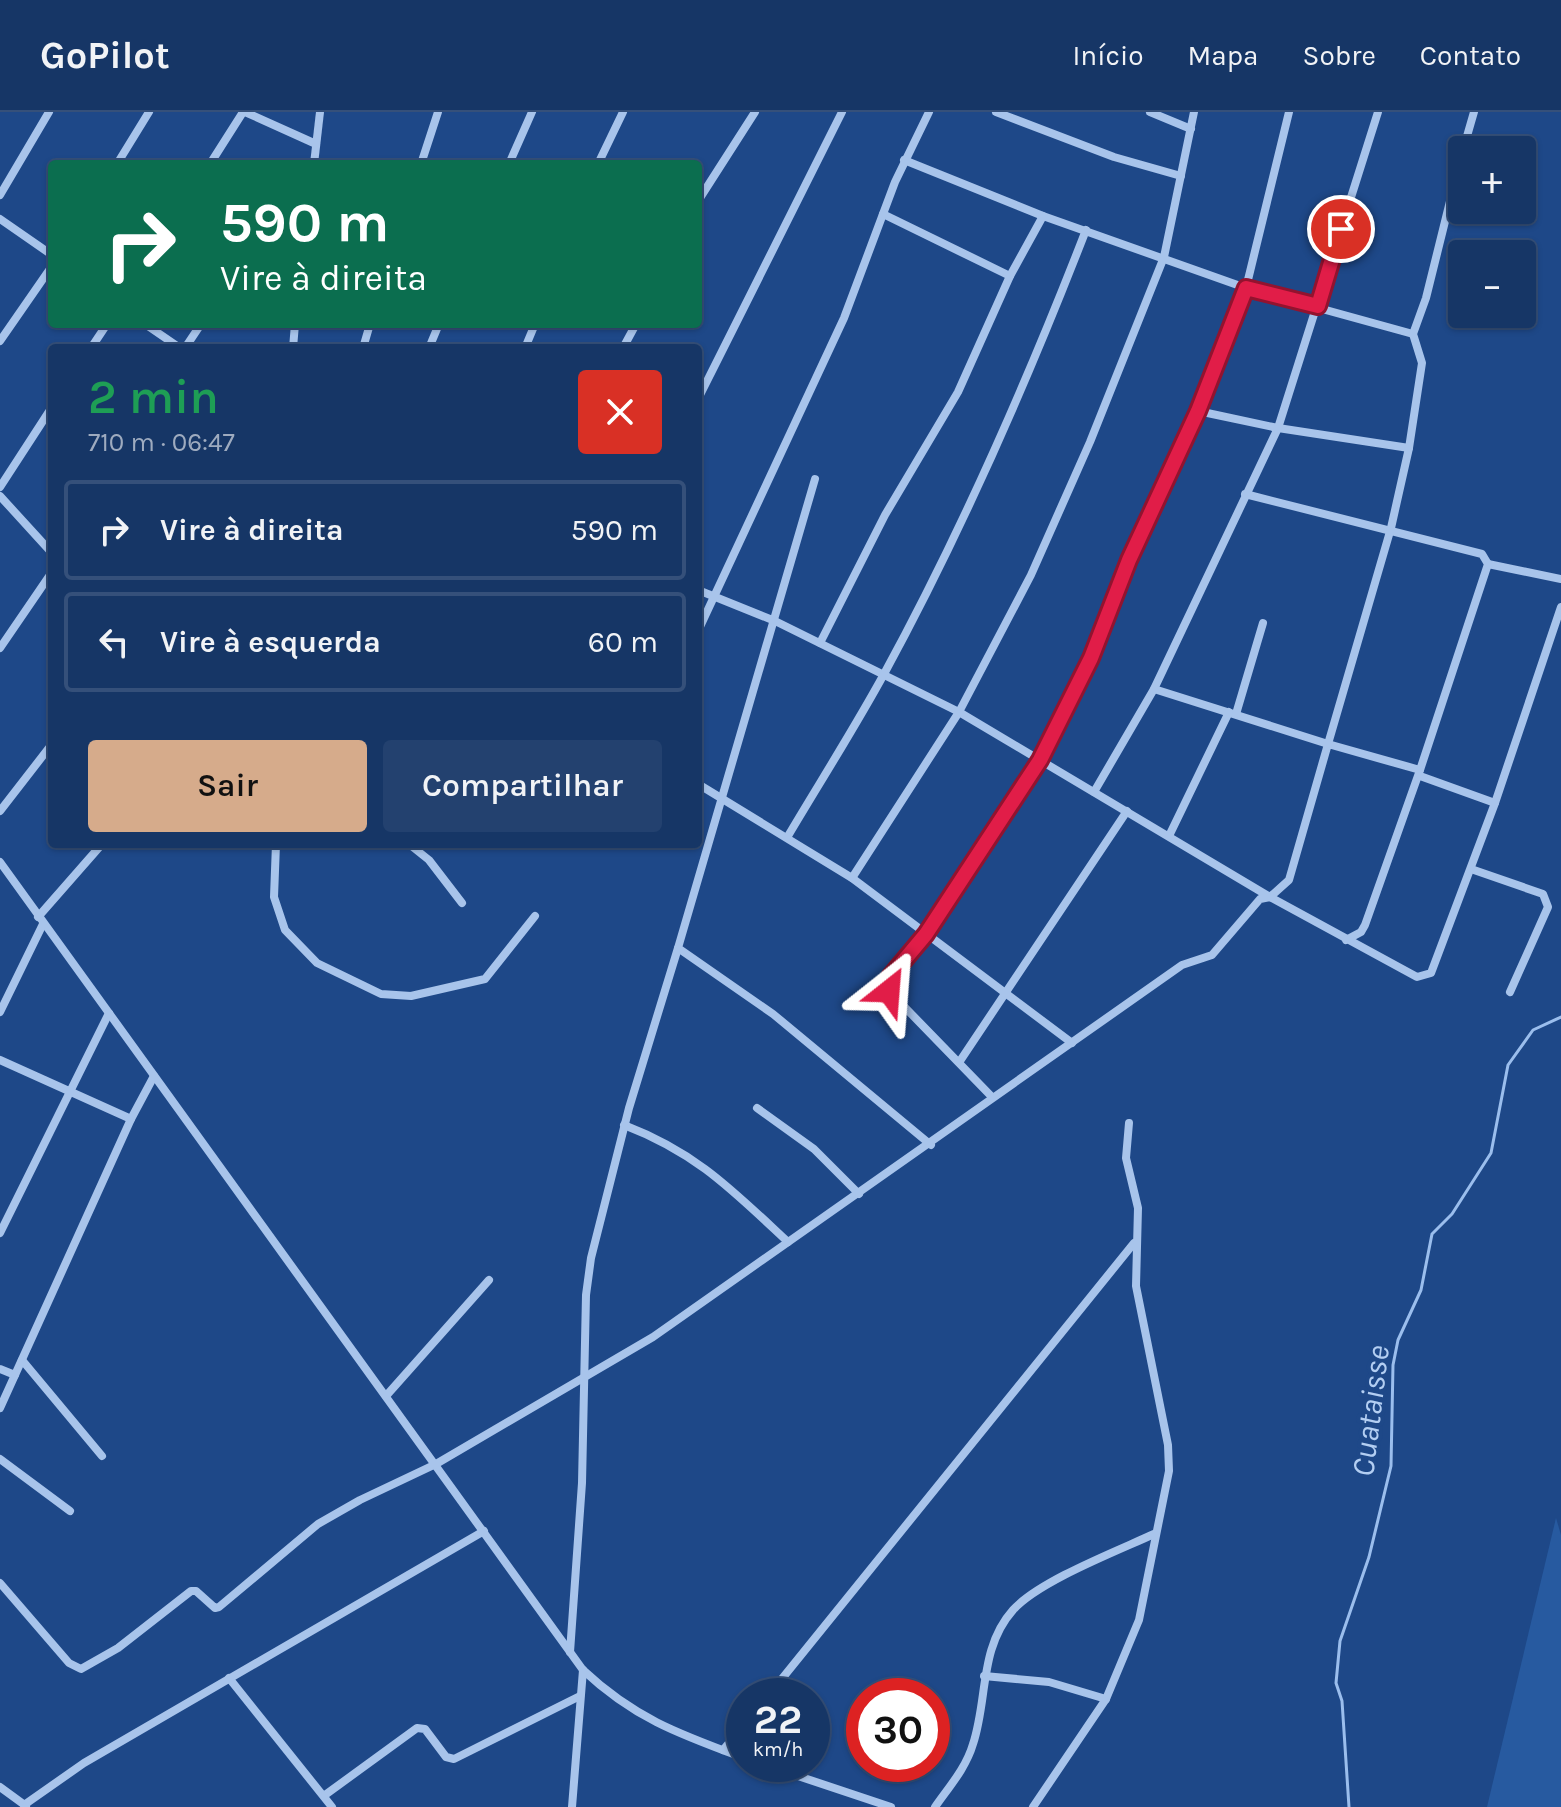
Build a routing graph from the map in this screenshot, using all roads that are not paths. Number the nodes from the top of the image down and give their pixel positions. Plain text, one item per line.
1 (49, 112) edge
2 (149, 112) edge
3 (244, 112) edge
4 (320, 112) edge
5 (438, 112) edge
6 (532, 112) edge
7 (623, 112) edge
8 (755, 112) edge
9 (842, 112) edge
10 (929, 112) edge
11 (996, 112) edge
12 (1150, 112) edge
13 (1194, 112) edge
14 (1289, 112) edge
15 (1378, 112) edge
16 (1474, 112) edge
17 (1191, 129) junction
18 (1467, 136) edge
19 (316, 144) junction
20 (315, 159) edge
21 (119, 160) edge
22 (213, 160) edge
23 (422, 160) edge
24 (511, 160) edge
25 (600, 160) edge
26 (904, 160) junction
27 (1181, 176) junction
28 (0, 195) edge
29 (702, 195) edge
30 (1448, 209) edge
31 (883, 214) junction
32 (1043, 216) junction
33 (0, 219) edge
34 (1086, 230) junction
35 (48, 252) edge
36 (1164, 257) junction
37 (48, 272) edge
38 (1010, 276) junction
39 (1246, 288) junction
40 (1318, 306) junction
41 (151, 328) edge
42 (1413, 334) junction
43 (0, 341) edge
44 (177, 344) edge
45 (702, 391) edge
46 (1198, 411) junction
47 (48, 413) edge
48 (1278, 428) junction
49 (1409, 448) junction
50 (815, 479) dead end
51 (0, 487) edge
52 (1245, 494) junction
53 (0, 496) edge
54 (1391, 528) junction
55 (48, 549) edge
56 (1488, 564) junction
57 (48, 578) edge
58 (1561, 579) edge
59 (702, 592) edge
60 (714, 596) junction
61 (1561, 607) edge
62 (775, 621) junction
63 (702, 622) edge
64 (1263, 623) dead end
65 (820, 643) junction
66 (0, 648) edge
67 (884, 675) junction
68 (1154, 689) junction
69 (959, 712) junction
70 (1232, 713) junction
71 (1328, 744) junction
72 (48, 749) edge
73 (1040, 760) junction
74 (1420, 773) junction
75 (702, 786) edge
76 (1094, 792) junction
77 (720, 795) junction
78 (1495, 803) junction
79 (0, 811) edge
80 (1127, 811) junction
81 (788, 836) junction
82 (1169, 836) junction
83 (99, 848) edge
84 (276, 848) edge
85 (414, 848) edge
86 (0, 862) edge
87 (1471, 869) junction
88 (852, 878) junction
89 (1270, 897) junction
90 (462, 903) dead end
91 (535, 916) dead end
92 (40, 920) junction
93 (926, 934) junction
94 (1346, 940) junction
95 (678, 948) junction
96 (1005, 990) junction
97 (1510, 992) dead end
98 (0, 1012) edge
99 (109, 1013) junction
100 (1072, 1043) junction
101 (0, 1060) edge
102 (960, 1061) junction
103 (154, 1076) junction
104 (68, 1094) junction
105 (992, 1097) junction
106 (757, 1108) dead end
107 (131, 1119) junction
108 (1129, 1123) dead end
109 (624, 1125) junction
110 (931, 1145) junction
111 (859, 1194) junction
112 (0, 1233) edge
113 (788, 1242) junction
114 (1134, 1243) junction
115 (489, 1280) dead end
116 (22, 1360) junction
117 (0, 1369) edge
118 (15, 1375) junction
119 (584, 1377) junction
120 (386, 1396) junction
121 (0, 1408) edge
122 (102, 1456) dead end
123 (0, 1459) edge
124 (436, 1464) junction
125 (70, 1511) dead end
126 (484, 1531) junction
127 (1154, 1534) junction
128 (0, 1583) edge
129 (570, 1652) junction
130 (583, 1670) junction
131 (984, 1676) junction
132 (229, 1678) junction
133 (783, 1678) edge
134 (580, 1696) junction
135 (1106, 1699) junction
136 (726, 1746) edge
137 (723, 1750) junction
138 (726, 1751) edge
139 (816, 1782) edge
140 (0, 1787) edge
141 (325, 1795) junction
142 (26, 1806) edge
143 (332, 1807) edge
144 (572, 1807) edge
145 (891, 1807) edge
146 (935, 1807) edge
147 (1033, 1807) edge

1 - 28 street
2 - 21 street
3 - 19 street
3 - 22 street
4 - 19 street
5 - 23 street
6 - 24 street
7 - 25 street
8 - 29 street
9 - 45 street
10 - 26 street
11 - 27 street
12 - 17 street
13 - 17 street
14 - 39 street
15 - 40 street
16 - 18 street
17 - 27 street
19 - 20 street
26 - 31 street
26 - 32 street
27 - 36 street
30 - 42 street
31 - 38 street
31 - 60 street
32 - 34 street
32 - 38 street
33 - 35 street
34 - 36 street
34 - 67 street
36 - 39 street
36 - 69 street
37 - 43 street
38 - 65 street
39 - 40 street
39 - 46 street
40 - 42 street
40 - 48 street
41 - 44 street
42 - 49 street
46 - 48 street
46 - 73 street
47 - 51 street
48 - 49 street
48 - 52 street
49 - 54 street
50 - 62 street
52 - 54 street
52 - 68 street
53 - 55 street
54 - 56 street
54 - 71 street
56 - 58 street
56 - 74 street
57 - 66 street
59 - 60 street
60 - 62 street
60 - 63 street
61 - 78 street
62 - 65 street
62 - 77 street
64 - 70 street
65 - 67 street
67 - 69 street
67 - 81 street
68 - 70 street
68 - 76 street
69 - 73 street
69 - 88 street
70 - 71 street
70 - 82 street
71 - 74 street
71 - 89 street
72 - 79 street
73 - 76 street
73 - 93 street
74 - 78 street
74 - 94 street
75 - 77 street
76 - 80 street
77 - 81 street
77 - 95 street
78 - 87 street
80 - 82 street
80 - 96 street
81 - 88 street
82 - 89 street
83 - 92 street
84 - 91 street
85 - 90 street
86 - 92 street
87 - 94 street
87 - 97 street
88 - 93 street
89 - 94 street
89 - 100 street
92 - 98 street
92 - 99 street
93 - 96 street
93 - 102 street
95 - 109 street
95 - 110 street
96 - 100 street
96 - 102 street
99 - 103 street
99 - 104 street
100 - 105 street
101 - 104 street
102 - 105 street
103 - 107 street
103 - 120 street
104 - 107 street
104 - 112 street
105 - 110 street
106 - 111 street
107 - 116 street
108 - 114 street
109 - 113 street
109 - 119 street
110 - 111 street
111 - 113 street
113 - 119 street
114 - 127 street
114 - 133 street
115 - 120 street
116 - 118 street
116 - 122 street
117 - 118 street
118 - 121 street
119 - 124 street
119 - 129 street
120 - 124 street
123 - 125 street
124 - 126 street
124 - 128 street
126 - 129 street
126 - 132 street
127 - 131 street
127 - 135 street
129 - 130 street
130 - 134 street
130 - 137 street
131 - 135 street
131 - 146 street
132 - 141 street
132 - 142 street
134 - 141 street
134 - 144 street
135 - 147 street
136 - 137 street
137 - 138 street
139 - 145 street
140 - 142 street
141 - 143 street

